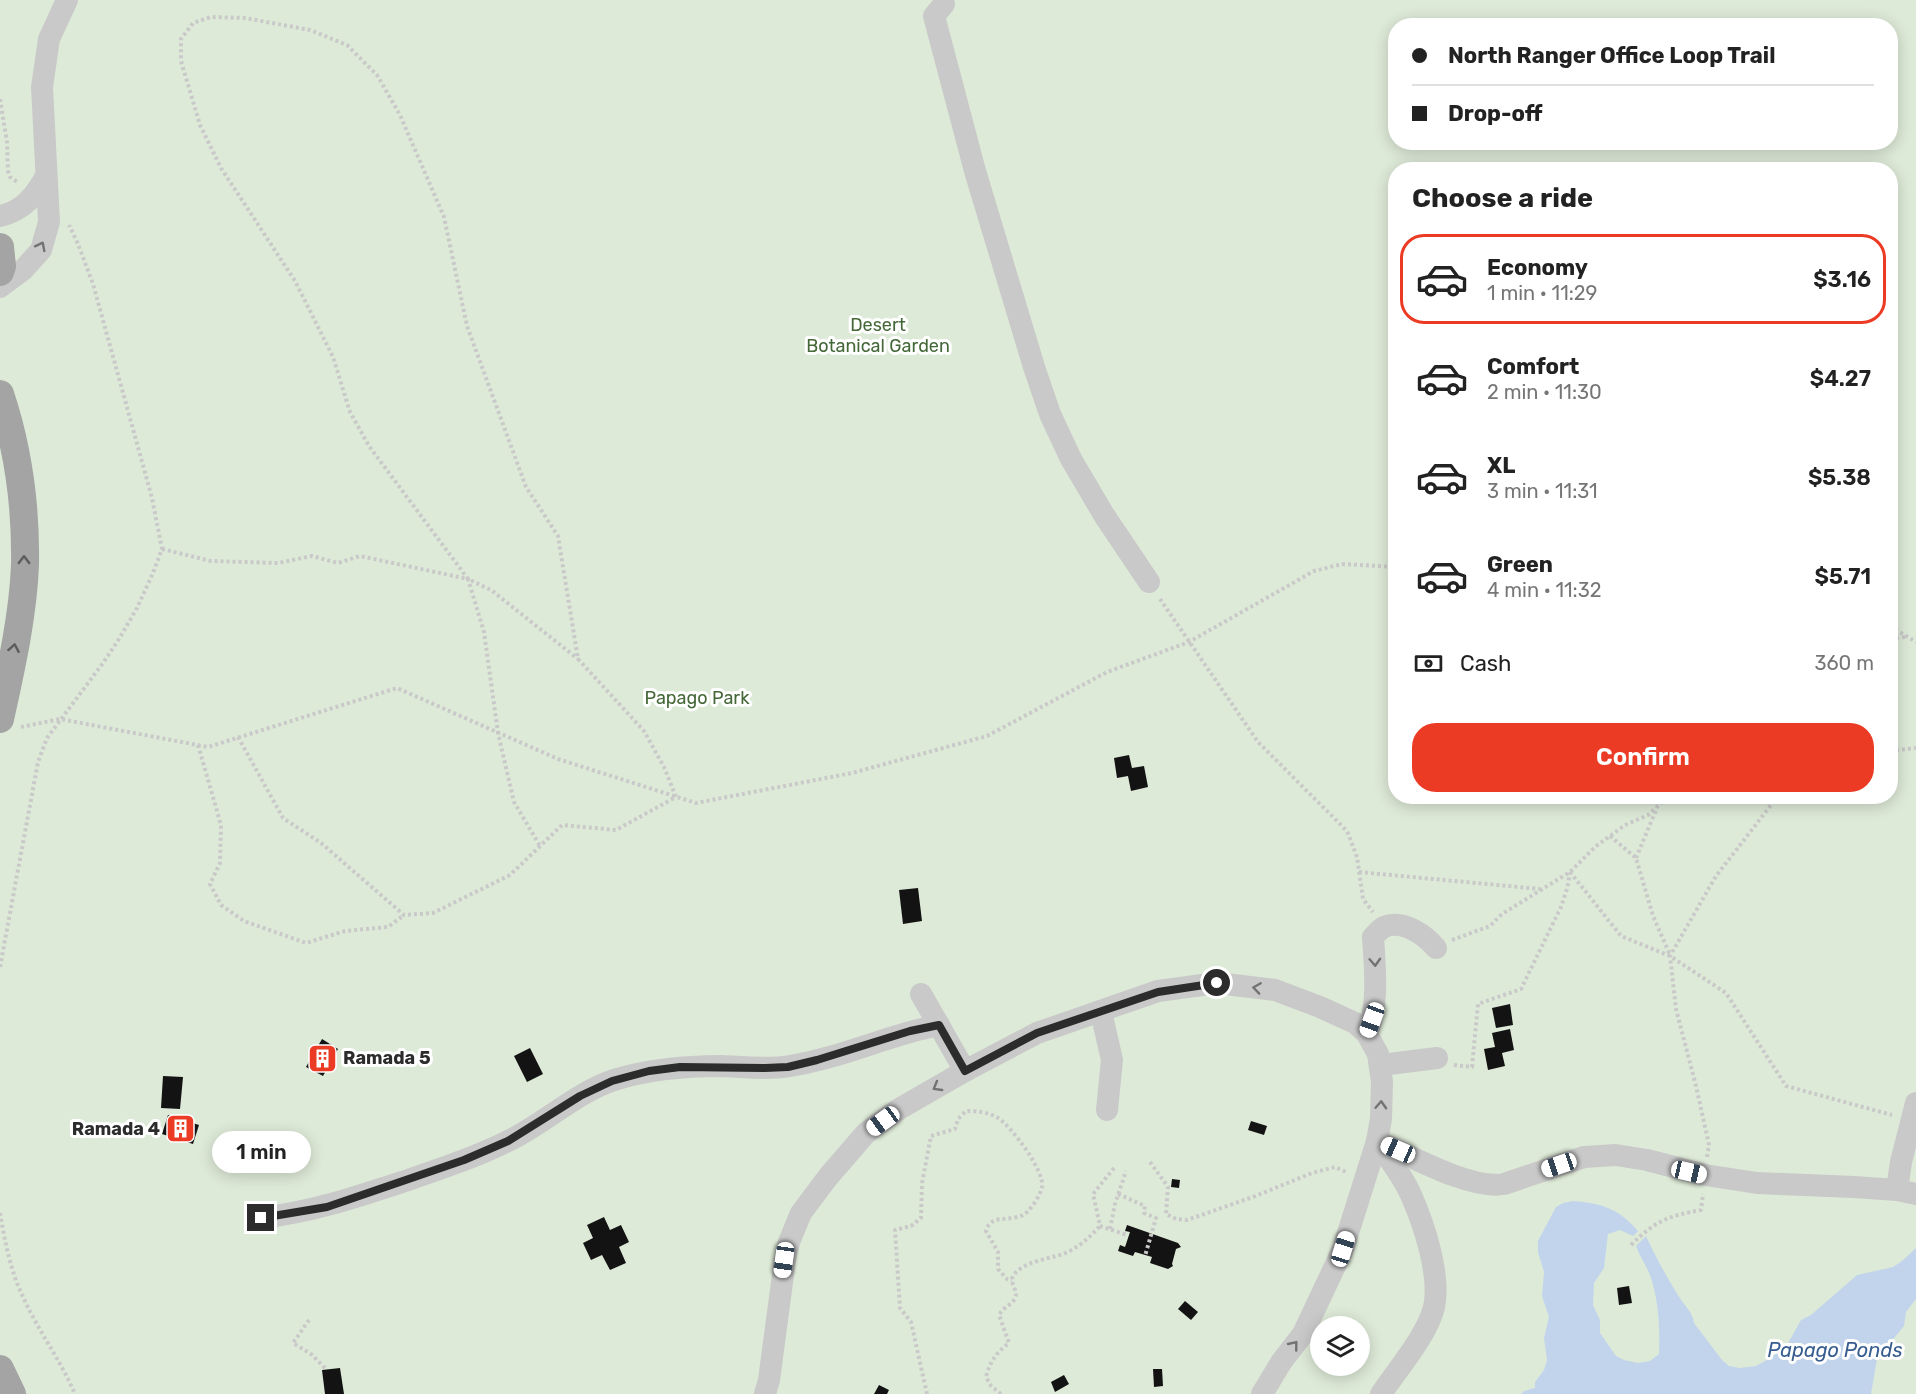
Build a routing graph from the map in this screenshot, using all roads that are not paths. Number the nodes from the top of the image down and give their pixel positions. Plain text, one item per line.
1 (68, 0) edge
2 (944, 4) dead end
3 (46, 176) junction
4 (0, 216) edge
5 (0, 247) edge
6 (0, 272) edge
7 (0, 287) edge
8 (0, 394) edge
9 (1149, 582) road end
10 (10, 723) edge
11 (1436, 948) road end
12 (921, 994) dead end
13 (1101, 1012) junction
14 (939, 1025) junction
15 (1367, 1034) junction
16 (1437, 1058) road end
17 (1381, 1065) junction
18 (965, 1071) junction
19 (1107, 1110) dead end
20 (1913, 1112) edge
21 (1377, 1141) junction
22 (1907, 1192) edge
23 (261, 1218) dead end
24 (0, 1369) edge
25 (12, 1394) edge
26 (765, 1394) edge
27 (1262, 1394) edge
28 (1381, 1394) edge

1 - 3 street
2 - 9 street
3 - 4 street
7 -> 3 street
5 - 6 main road
10 -> 8 main road
11 -> 15 street
12 - 14 street
15 -> 13 street
13 - 18 street
13 - 19 street
14 - 18 street
14 - 23 street
15 - 17 street
16 - 17 street
21 -> 17 street
18 -> 26 street
20 - 22 street
21 - 22 street
27 -> 21 street
21 - 28 street
24 - 25 main road

